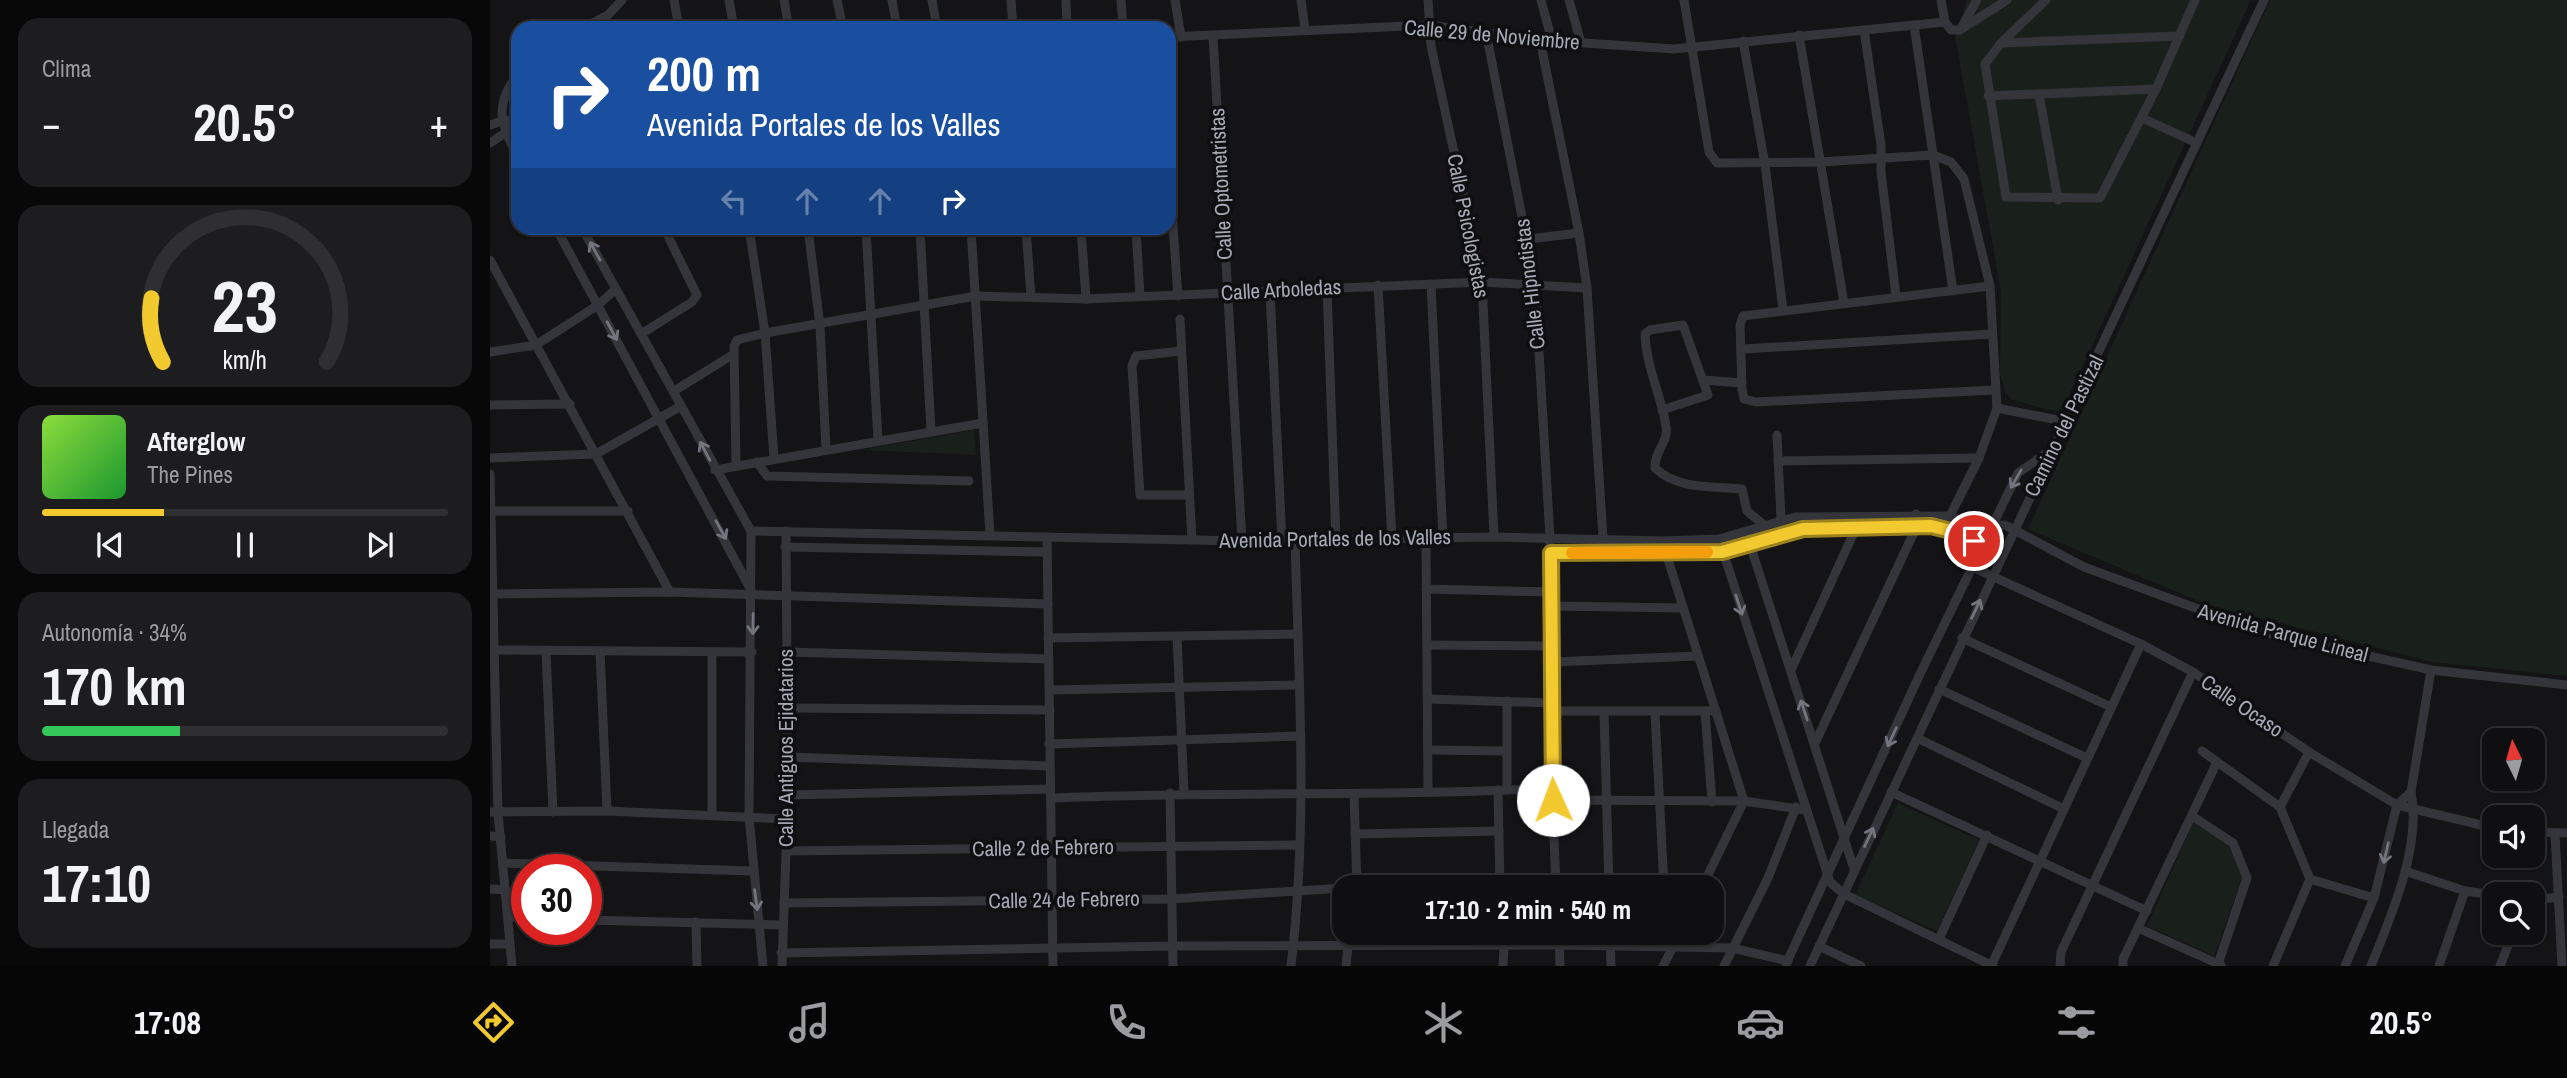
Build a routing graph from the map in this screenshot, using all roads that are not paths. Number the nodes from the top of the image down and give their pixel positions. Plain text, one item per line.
1 (622, 0) edge
2 (674, 0) edge
3 (729, 0) edge
4 (784, 0) edge
5 (838, 0) edge
6 (892, 0) edge
7 (932, 0) edge
8 (1011, 0) edge
9 (1066, 0) edge
10 (1121, 0) edge
11 (1175, 0) edge
12 (1301, 0) edge
13 (1428, 0) edge
14 (1541, 0) edge
15 (1569, 0) edge
16 (1684, 0) edge
17 (1941, 0) edge
18 (1977, 0) edge
19 (2007, 0) edge
20 (2046, 0) edge
21 (2194, 0) edge
22 (2264, 0) edge
23 (596, 21) edge
24 (678, 21) edge
25 (733, 21) edge
26 (788, 21) edge
27 (842, 21) edge
28 (896, 21) edge
29 (936, 21) edge
30 (1012, 21) edge
31 (1067, 21) edge
32 (1122, 21) edge
33 (1945, 22) junction
34 (1429, 25) junction
35 (1914, 25) junction
36 (1305, 29) junction
37 (1864, 30) junction
38 (1960, 30) junction
39 (1486, 32) junction
40 (1799, 35) junction
41 (1213, 36) junction
42 (2180, 36) junction
43 (1176, 37) edge
44 (1181, 37) junction
45 (1540, 40) junction
46 (1552, 41) junction
47 (1743, 41) junction
48 (1581, 43) junction
49 (2001, 43) junction
50 (1689, 47) junction
51 (511, 86) edge
52 (2156, 89) junction
53 (2039, 94) junction
54 (1988, 96) junction
55 (2142, 118) junction
56 (501, 121) junction
57 (511, 122) edge
58 (490, 125) edge
59 (505, 133) junction
60 (490, 143) edge
61 (2197, 143) junction
62 (511, 144) edge
63 (1933, 155) junction
64 (1881, 159) junction
65 (1821, 162) junction
66 (1765, 164) junction
67 (2058, 200) junction
68 (1579, 233) junction
69 (560, 235) edge
70 (586, 235) edge
71 (667, 235) edge
72 (750, 235) edge
73 (809, 235) edge
74 (866, 235) edge
75 (919, 235) edge
76 (972, 235) edge
77 (1027, 235) edge
78 (1081, 235) edge
79 (1136, 235) edge
80 (1174, 235) edge
81 (1528, 239) junction
82 (490, 260) edge
83 (1482, 282) junction
84 (1431, 284) junction
85 (1535, 284) junction
86 (1378, 285) junction
87 (1990, 286) junction
88 (1327, 288) junction
89 (1587, 288) junction
90 (616, 289) junction
91 (1953, 290) junction
92 (1270, 292) junction
93 (1227, 293) junction
94 (976, 296) junction
95 (1140, 296) junction
96 (1178, 296) junction
97 (1896, 296) junction
98 (1031, 297) junction
99 (1086, 299) junction
100 (1844, 303) junction
101 (598, 305) junction
102 (924, 307) junction
103 (1783, 310) junction
104 (871, 316) junction
105 (1180, 319) dead end
106 (820, 326) junction
107 (765, 333) junction
108 (641, 334) junction
109 (1992, 334) junction
110 (536, 345) junction
111 (1742, 349) junction
112 (1181, 351) junction
113 (490, 352) edge
114 (734, 354) junction
115 (1703, 380) junction
116 (1742, 383) junction
117 (1994, 390) junction
118 (674, 391) junction
119 (570, 404) junction
120 (490, 405) edge
121 (681, 406) junction
122 (1997, 408) junction
123 (1662, 410) junction
124 (659, 418) junction
125 (2068, 422) junction
126 (983, 423) junction
127 (932, 431) junction
128 (1777, 435) dead end
129 (878, 440) junction
130 (2055, 448) junction
131 (826, 449) junction
132 (596, 454) junction
133 (490, 458) edge
134 (774, 458) junction
135 (1979, 458) junction
136 (1778, 461) junction
137 (757, 462) junction
138 (736, 466) junction
139 (715, 470) junction
140 (490, 474) edge
141 (969, 481) dead end
142 (1188, 495) junction
143 (491, 511) edge
144 (628, 511) junction
145 (1916, 514) junction
146 (1950, 516) junction
147 (1780, 519) junction
148 (1992, 524) junction
149 (1764, 525) junction
150 (1856, 528) junction
151 (1916, 528) junction
152 (751, 531) junction
153 (786, 531) junction
154 (2014, 531) junction
155 (1746, 532) junction
156 (990, 535) junction
157 (1047, 537) junction
158 (1494, 537) junction
159 (1443, 538) junction
160 (1550, 538) junction
161 (1603, 538) junction
162 (1392, 539) junction
163 (1426, 539) junction
164 (1719, 539) junction
165 (1192, 540) junction
166 (1336, 540) junction
167 (1242, 541) junction
168 (1282, 541) junction
169 (1295, 541) junction
170 (1750, 546) junction
171 (785, 547) junction
172 (1047, 552) junction
173 (1722, 552) junction
174 (1551, 553) junction
175 (1666, 553) junction
176 (1976, 558) junction
177 (1972, 567) junction
178 (1991, 575) junction
179 (1426, 589) junction
180 (670, 592) junction
181 (1552, 592) junction
182 (491, 594) edge
183 (753, 594) junction
184 (786, 597) junction
185 (1048, 604) junction
186 (1553, 606) junction
187 (1683, 608) junction
188 (1298, 634) junction
189 (1177, 636) junction
190 (1048, 638) junction
191 (1962, 638) junction
192 (2141, 644) junction
193 (1427, 645) junction
194 (1551, 646) junction
195 (493, 650) junction
196 (547, 651) junction
197 (600, 651) junction
198 (752, 652) junction
199 (786, 652) junction
200 (712, 653) junction
201 (1698, 656) junction
202 (1049, 659) junction
203 (492, 661) edge
204 (1552, 662) junction
205 (1791, 670) junction
206 (2431, 670) junction
207 (2193, 672) junction
208 (1299, 685) junction
209 (2567, 685) edge
210 (1179, 688) junction
211 (1939, 689) junction
212 (1050, 691) junction
213 (1428, 699) junction
214 (1507, 701) junction
215 (1551, 707) junction
216 (2111, 707) junction
217 (788, 708) junction
218 (1050, 710) junction
219 (1705, 711) junction
220 (1716, 711) junction
221 (1604, 712) junction
222 (1655, 712) junction
223 (1301, 736) junction
224 (1917, 738) junction
225 (1182, 739) junction
226 (1815, 743) junction
227 (1049, 744) junction
228 (1428, 750) junction
229 (1506, 751) junction
230 (2202, 751) dead end
231 (2309, 752) junction
232 (493, 757) edge
233 (787, 757) junction
234 (2087, 758) junction
235 (2217, 762) junction
236 (1050, 766) junction
237 (1552, 788) junction
238 (1503, 790) junction
239 (1184, 792) junction
240 (1427, 792) junction
241 (1891, 792) junction
242 (2411, 792) junction
243 (1170, 793) junction
244 (1300, 793) junction
245 (1050, 794) junction
246 (1354, 794) junction
247 (788, 795) junction
248 (1607, 799) junction
249 (1553, 800) junction
250 (1661, 801) junction
251 (1744, 801) junction
252 (1712, 802) junction
253 (2397, 805) junction
254 (2280, 807) junction
255 (1801, 808) junction
256 (2064, 809) junction
257 (607, 811) junction
258 (2414, 811) junction
259 (494, 812) edge
260 (553, 812) junction
261 (712, 814) junction
262 (749, 816) junction
263 (2192, 816) junction
264 (788, 819) junction
265 (2482, 825) edge
266 (1499, 831) junction
267 (2561, 833) edge
268 (1355, 834) junction
269 (1987, 835) junction
270 (490, 836) edge
271 (502, 837) junction
272 (1844, 839) junction
273 (1171, 844) junction
274 (1299, 845) junction
275 (1052, 850) junction
276 (787, 851) junction
277 (2041, 860) junction
278 (503, 863) junction
279 (1854, 869) junction
280 (752, 870) junction
281 (2405, 871) junction
282 (1357, 875) edge
283 (1500, 875) edge
284 (1556, 875) edge
285 (1609, 875) edge
286 (1664, 875) edge
287 (1708, 875) edge
288 (1827, 875) junction
289 (2309, 879) junction
290 (2094, 885) junction
291 (490, 889) edge
292 (1332, 889) edge
293 (506, 890) junction
294 (2465, 891) junction
295 (1297, 892) junction
296 (2482, 893) edge
297 (1844, 894) junction
298 (2559, 897) junction
299 (2374, 898) junction
300 (1171, 899) junction
301 (2545, 899) edge
302 (1052, 900) junction
303 (784, 903) junction
304 (2147, 911) junction
305 (508, 917) junction
306 (511, 917) edge
307 (602, 920) edge
308 (696, 922) junction
309 (760, 924) junction
310 (783, 925) junction
311 (2138, 928) junction
312 (1939, 939) junction
313 (490, 944) edge
314 (510, 944) junction
315 (1504, 945) joint
316 (1559, 945) joint
317 (1670, 945) edge
318 (1673, 945) edge
319 (2508, 945) edge
320 (1173, 946) junction
321 (1294, 946) junction
322 (1348, 946) junction
323 (1819, 946) junction
324 (1611, 947) junction
325 (1671, 948) junction
326 (1732, 948) junction
327 (1053, 950) junction
328 (782, 953) junction
329 (1786, 963) edge
330 (1993, 965) edge
331 (2220, 965) edge
332 (512, 966) edge
333 (697, 966) edge
334 (763, 966) edge
335 (782, 966) edge
336 (1053, 966) edge
337 (1173, 966) edge
338 (1291, 966) edge
339 (1346, 966) edge
340 (1503, 966) edge
341 (1560, 966) edge
342 (1611, 966) edge
343 (1662, 966) edge
344 (1724, 966) edge
345 (1810, 966) edge
346 (1860, 966) edge
347 (2060, 966) edge
348 (2123, 966) edge
349 (2273, 966) edge
350 (2345, 966) edge
351 (2371, 966) edge
352 (2439, 966) edge
353 (2500, 966) edge
354 (2562, 966) edge

1 - 23 street
2 - 24 street
3 - 25 street
4 - 26 street
5 - 27 street
6 - 28 street
7 - 29 street
8 - 30 street
9 - 31 street
10 - 32 street
11 - 44 street
12 - 36 street
13 - 34 street, Calle Psicologistas
14 - 46 street
15 - 48 street
16 - 50 street
17 - 33 street
18 - 38 street
19 - 38 street
20 - 49 street
21 - 42 street
22 - 61 street, Camino del Pastizal
33 - 35 street, Calle 29 de Noviembre
33 - 38 street
34 - 36 street, Calle 29 de Noviembre
34 - 39 street, Calle 29 de Noviembre
34 - 83 street, Calle Psicologistas
35 - 37 street, Calle 29 de Noviembre
35 - 63 street
36 - 41 street, Calle 29 de Noviembre
37 - 40 street, Calle 29 de Noviembre
37 - 64 street
39 - 45 street, Calle 29 de Noviembre
39 - 81 street, Calle Hipnotistas
40 - 47 street, Calle 29 de Noviembre
40 - 65 street
41 - 44 street, Calle 29 de Noviembre
41 - 93 street, Calle Optometristas
42 - 49 street
42 - 52 street
43 - 44 street, Calle 29 de Noviembre
45 - 46 street, Calle 29 de Noviembre
45 - 68 street
46 - 48 street, Calle 29 de Noviembre
47 - 50 street, Calle 29 de Noviembre
47 - 66 street
48 - 50 street, Calle 29 de Noviembre
49 - 54 street
50 - 66 street
51 - 56 street
52 - 53 street
52 - 55 street
53 - 54 street
53 - 67 street
54 - 67 street
55 - 61 street
55 - 67 street
56 - 57 street
56 - 58 street
56 - 59 street
59 - 60 street
59 - 62 street
61 - 125 street, Camino del Pastizal
63 - 64 street
63 - 87 street
63 - 91 street
64 - 65 street
64 - 97 street
65 - 66 street
65 - 100 street
66 - 103 street
68 - 81 street
68 - 89 street
69 - 101 street, Calle Antiguos Ejidatarios
90 -> 70 street, Calle Antiguos Ejidatarios
71 - 108 street
72 - 107 street
73 - 106 street
74 - 104 street
75 - 102 street
76 - 94 street
77 - 98 street
78 - 99 street
79 - 95 street
80 - 96 street
81 - 85 street, Calle Hipnotistas
82 - 110 street
83 - 84 street, Calle Arboledas
83 - 85 street, Calle Arboledas
83 - 158 street, Calle Psicologistas
84 - 86 street, Calle Arboledas
84 - 159 street
85 - 89 street, Calle Arboledas
85 - 160 street, Calle Hipnotistas
86 - 88 street, Calle Arboledas
86 - 162 street
87 - 91 street
87 - 109 street
88 - 92 street, Calle Arboledas
88 - 166 street
89 - 161 street
90 - 101 street
90 - 108 street, Calle Antiguos Ejidatarios
91 - 97 street
92 - 93 street, Calle Arboledas
92 - 168 street
93 - 96 street, Calle Arboledas
93 - 167 street, Calle Optometristas
94 - 98 street, Calle Arboledas
94 - 102 street, Calle Arboledas
94 - 126 street
95 - 96 street, Calle Arboledas
95 - 99 street, Calle Arboledas
97 - 100 street
98 - 99 street, Calle Arboledas
100 - 103 street
101 - 110 street
101 -> 124 street, Calle Antiguos Ejidatarios
102 - 104 street, Calle Arboledas
102 - 127 street
103 - 111 street
104 - 106 street, Calle Arboledas
104 - 129 street
105 - 112 street
106 - 107 street, Calle Arboledas
106 - 131 street
107 - 114 street, Calle Arboledas
107 - 134 street
108 - 118 street, Calle Antiguos Ejidatarios
109 - 111 street
109 - 117 street
110 - 113 street
110 - 119 street
111 - 116 street
112 - 142 street
112 - 142 street
114 - 118 street
114 - 138 street
115 - 116 street
115 - 123 street
115 - 123 street
116 - 117 street
117 - 122 street
118 - 121 street, Calle Antiguos Ejidatarios
119 - 120 street
119 - 132 street
121 - 124 street
139 -> 121 street, Calle Antiguos Ejidatarios
122 - 125 street
122 - 135 street
123 - 149 street
124 - 132 street
124 -> 183 street, Calle Antiguos Ejidatarios
125 - 130 street, Camino del Pastizal
126 - 127 street
126 - 156 street
127 - 129 street
128 - 136 street
129 - 131 street
130 -> 148 street
130 - 154 street, Camino del Pastizal
131 - 134 street
132 - 133 street
132 - 144 street
134 - 137 street
135 - 136 street
135 - 146 street
136 - 147 street
137 - 138 street
137 - 141 street
138 - 139 street
139 - 152 street, Calle Antiguos Ejidatarios
140 - 143 street
142 - 165 street
143 - 144 street
143 - 182 street
144 - 180 street
145 - 146 street, Avenida Portales de los Valles
145 - 147 street, Avenida Portales de los Valles
145 - 151 street
146 - 148 street, Avenida Parque Lineal
147 - 149 street, Avenida Portales de los Valles
148 - 154 street, Avenida Parque Lineal
148 - 176 street
149 - 155 street, Avenida Portales de los Valles
150 - 151 street
150 - 170 street
150 - 205 street
151 - 176 street
151 - 226 street
152 - 153 street, Avenida Portales de los Valles
152 - 183 street, Calle Antiguos Ejidatarios
153 - 156 street, Avenida Portales de los Valles
153 - 171 street, Calle Antiguos Ejidatarios
154 - 178 street, Camino del Pastizal
154 - 206 street, Avenida Parque Lineal
155 - 164 street, Avenida Portales de los Valles
155 - 170 street
156 - 157 street, Avenida Portales de los Valles
157 - 165 street, Avenida Portales de los Valles
157 - 172 street
158 - 159 street, Avenida Portales de los Valles
158 - 160 street, Avenida Portales de los Valles
159 - 163 street, Avenida Portales de los Valles
160 - 161 street, Avenida Portales de los Valles
160 - 174 street, Calle Hipnotistas
161 - 164 street, Avenida Portales de los Valles
162 - 163 street, Avenida Portales de los Valles
162 - 166 street, Avenida Portales de los Valles
163 - 179 street
164 - 173 street
165 - 167 street, Avenida Portales de los Valles
166 - 169 street, Avenida Portales de los Valles
167 - 168 street, Avenida Portales de los Valles
168 - 169 street, Avenida Portales de los Valles
169 - 188 street
170 - 173 street
170 - 205 street
171 - 172 street
171 - 184 street, Calle Antiguos Ejidatarios
172 - 185 street
173 - 175 street
173 -> 255 street
174 - 175 street
174 - 181 street, Calle Hipnotistas
175 - 187 street
176 - 177 street
177 - 178 street, Calle Ocaso
177 -> 272 street
191 -> 178 street, Camino del Pastizal
178 - 192 street, Calle Ocaso
179 - 181 street
179 - 193 street
180 - 182 street
180 - 183 street
181 - 186 street, Calle Hipnotistas
182 - 195 street
183 - 184 street
183 -> 198 street, Calle Antiguos Ejidatarios
184 - 185 street
184 - 199 street, Calle Antiguos Ejidatarios
185 - 190 street
186 - 187 street
186 - 194 street, Calle Hipnotistas
187 - 201 street
188 - 189 street
188 - 208 street
189 - 190 street
189 - 210 street
190 - 202 street
191 - 211 street, Camino del Pastizal
191 - 216 street
192 - 207 street, Calle Ocaso
192 - 216 street
193 - 194 street
193 - 213 street
194 - 204 street, Calle Hipnotistas
195 - 196 street
195 - 203 street
196 - 197 street
196 - 260 street
197 - 200 street
197 - 257 street
198 - 200 street
198 - 262 street, Calle Antiguos Ejidatarios
199 - 202 street
199 - 217 street, Calle Antiguos Ejidatarios
200 - 261 street
201 - 204 street
201 - 220 street
202 - 212 street
203 - 232 street
204 - 215 street, Calle Hipnotistas
226 -> 205 street
206 - 209 street, Avenida Parque Lineal
206 - 242 street
207 - 231 street, Calle Ocaso
207 - 290 street
208 - 210 street
208 - 223 street
210 - 212 street
210 - 225 street
211 - 224 street, Camino del Pastizal
211 - 234 street
212 - 218 street
213 - 214 street
213 - 228 street
214 - 215 street
214 - 229 street
215 - 221 street
215 - 237 street, Calle Hipnotistas
216 - 234 street
217 - 218 street
217 - 233 street, Calle Antiguos Ejidatarios
218 - 227 street
219 - 220 street
219 - 222 street
219 - 252 street
220 - 251 street
221 - 222 street
221 - 248 street
222 - 250 street
223 - 225 street
223 - 244 street
224 - 241 street, Camino del Pastizal
224 - 256 street
225 - 227 street
225 - 239 street
226 - 272 street
227 - 236 street
228 - 229 street
228 - 240 street
229 - 238 street
230 - 235 street
231 - 253 street, Calle Ocaso
231 - 254 street
232 - 259 street
233 - 236 street
233 - 247 street, Calle Antiguos Ejidatarios
234 - 256 street
235 - 254 street
235 - 263 street
236 - 245 street
237 - 238 street
237 - 249 street, Calle Hipnotistas
238 - 240 street
238 - 266 street
239 - 243 street
239 - 244 street
240 - 246 street
241 - 269 street
279 -> 241 street, Camino del Pastizal
242 - 253 street
242 - 258 street
243 - 245 street
243 - 273 street
244 - 246 street
244 - 274 street
245 - 247 street
245 - 275 street
246 - 268 street
247 - 264 street, Calle Antiguos Ejidatarios
248 - 249 street
248 - 250 street
248 - 285 street
249 - 284 street, Calle Hipnotistas
250 - 252 street
250 - 286 street
251 - 252 street
251 - 255 street
251 - 287 street
253 - 258 street, Calle Ocaso
253 -> 299 street
254 - 289 street
255 - 288 street
255 - 326 street
256 - 277 street
257 - 260 street
257 - 261 street
258 - 265 street, Calle Ocaso
258 - 281 street
259 - 260 street
259 - 271 street
261 - 262 street
262 - 264 street
262 - 280 street, Calle Antiguos Ejidatarios
263 - 304 street
263 - 331 street
264 - 276 street, Calle Antiguos Ejidatarios
266 - 268 street
266 - 283 street
267 - 298 street
268 - 282 street
269 - 277 street
269 - 312 street
270 - 271 street
271 - 278 street
272 - 279 street
272 - 288 street
273 - 274 street, Calle 2 de Febrero
273 - 275 street, Calle 2 de Febrero
273 - 300 street
274 - 295 street
275 - 276 street, Calle 2 de Febrero
275 - 302 street
276 - 303 street, Calle Antiguos Ejidatarios
277 - 290 street
277 - 330 street
278 - 280 street
278 - 293 street
279 - 297 street, Camino del Pastizal
280 -> 309 street, Calle Antiguos Ejidatarios
281 - 294 street
281 - 351 street
288 - 297 street
288 - 329 street
289 - 299 street
289 - 349 street
290 - 304 street
290 - 347 street
291 - 293 street
292 - 295 street, Calle 24 de Febrero
293 - 305 street
294 - 296 street
294 - 352 street
295 - 300 street, Calle 24 de Febrero
295 - 321 street
297 - 312 street
297 - 323 street, Camino del Pastizal
298 - 301 street
298 - 354 street
299 - 350 street
300 - 302 street, Calle 24 de Febrero
300 - 320 street
302 - 303 street, Calle 24 de Febrero
302 - 327 street
303 - 310 street, Calle Antiguos Ejidatarios
304 - 311 street
305 - 306 street
305 - 314 street
307 - 308 street
308 - 309 street
308 - 333 street
309 - 310 street
309 - 334 street, Calle Antiguos Ejidatarios
310 - 328 street, Calle Antiguos Ejidatarios
311 - 331 street
311 - 348 street
312 - 330 street
313 - 314 street
314 - 332 street
315 - 322 street
315 - 340 street
316 - 324 street
316 - 341 street
317 - 325 street
318 - 325 street
319 - 353 street
320 - 321 street
320 - 327 street
320 - 337 street
321 - 322 street
321 - 338 street
322 - 339 street
323 - 345 street, Camino del Pastizal
323 - 346 street
324 - 325 street
324 - 342 street
325 - 326 street
325 - 343 street
326 - 329 street
326 - 344 street
327 - 328 street
327 - 336 street
328 - 335 street, Calle Antiguos Ejidatarios

